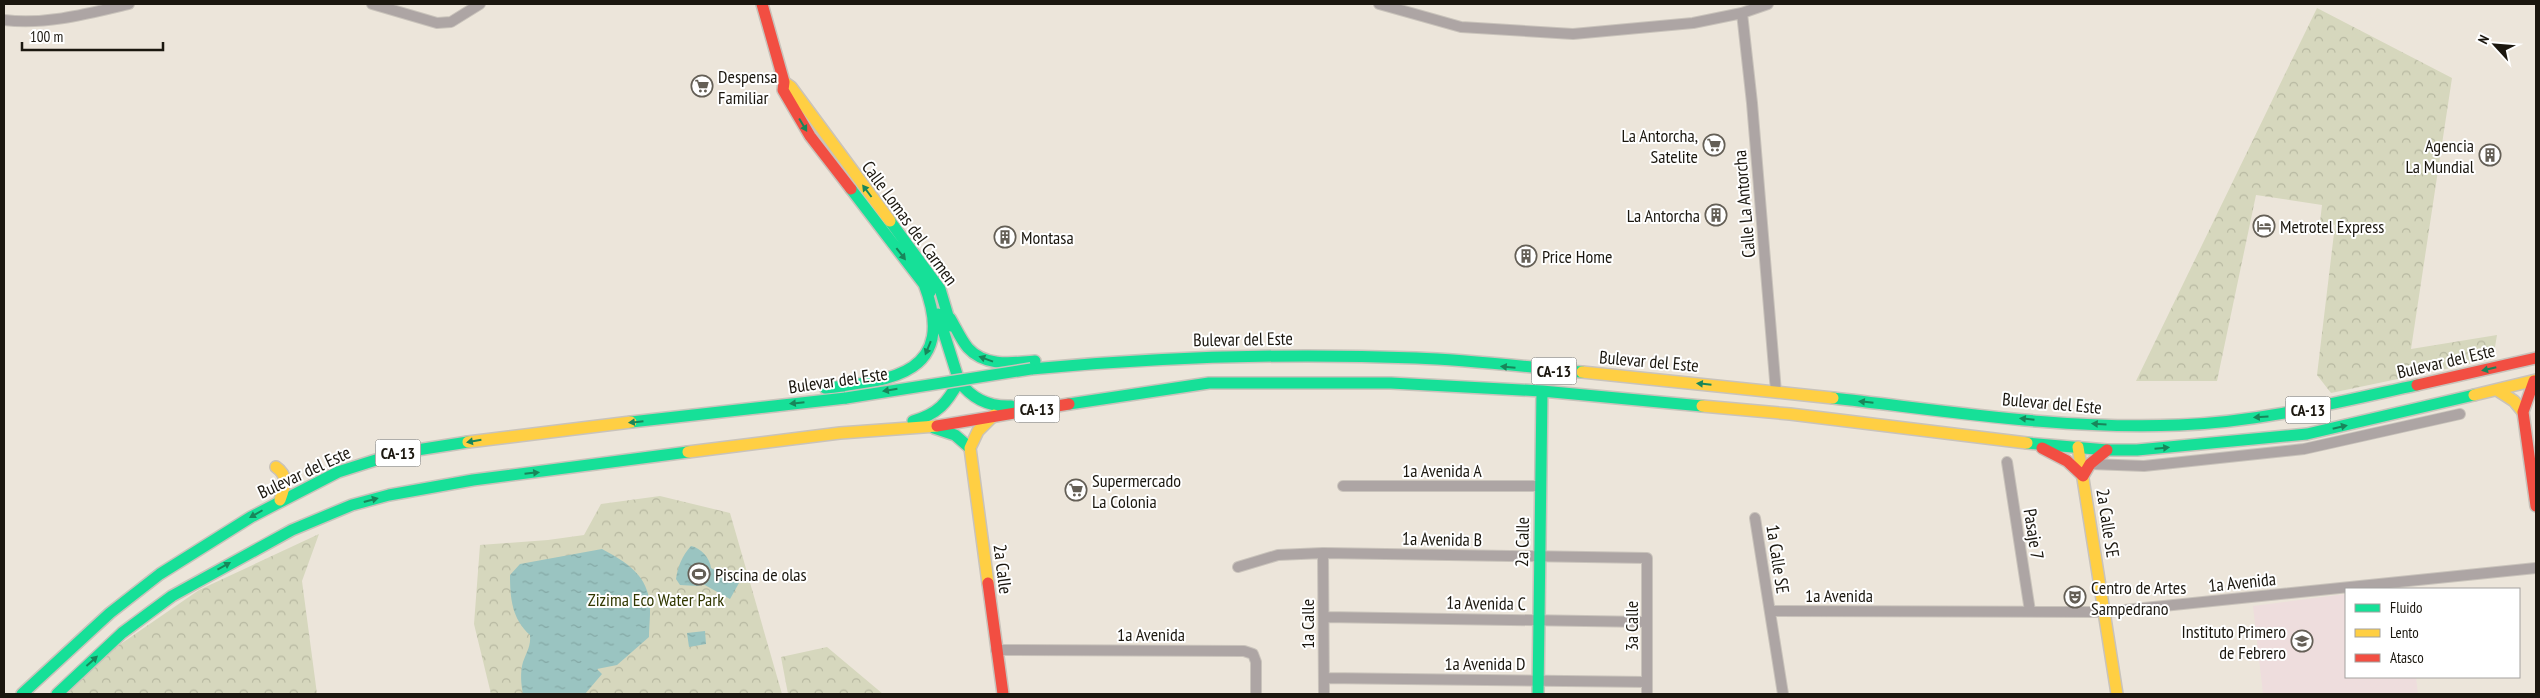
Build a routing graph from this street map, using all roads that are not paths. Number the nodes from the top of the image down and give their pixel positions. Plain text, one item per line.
1 (129, 4) edge
2 (372, 4) edge
3 (480, 4) edge
4 (762, 4) edge
5 (1379, 4) edge
6 (1768, 4) edge
7 (1742, 13) junction
8 (4, 20) edge
9 (784, 82) junction
10 (924, 284) junction
11 (950, 318) junction
12 (1418, 358) junction
13 (2536, 358) edge
14 (913, 369) junction
15 (959, 381) junction
16 (2535, 381) edge
17 (1181, 387) junction
18 (817, 389) dead end
19 (2497, 390) junction
20 (798, 391) dead end
21 (1542, 391) junction
22 (1776, 392) junction
23 (940, 411) junction
24 (2523, 412) junction
25 (2460, 414) dead end
26 (994, 416) junction
27 (931, 428) junction
28 (840, 433) junction
29 (502, 437) junction
30 (2031, 443) junction
31 (2078, 447) junction
32 (970, 448) junction
33 (2107, 450) junction
34 (2006, 462) dead end
35 (2090, 464) junction
36 (276, 467) dead end
37 (2083, 476) junction
38 (1343, 486) dead end
39 (1541, 486) junction
40 (280, 500) junction
41 (2536, 506) edge
42 (1755, 518) dead end
43 (1323, 553) junction
44 (1540, 557) junction
45 (1647, 558) joint
46 (1238, 567) dead end
47 (2536, 568) edge
48 (1770, 611) junction
49 (2030, 611) junction
50 (2105, 612) junction
51 (1324, 617) junction
52 (1539, 620) junction
53 (1647, 622) junction
54 (996, 650) junction
55 (1324, 678) junction
56 (1538, 679) junction
57 (1647, 682) junction
58 (22, 694) edge
59 (57, 694) edge
60 (1003, 694) edge
61 (1256, 694) edge
62 (1324, 694) edge
63 (1538, 694) edge
64 (1647, 694) edge
65 (1783, 694) edge
66 (2117, 694) edge

1 - 8 street
2 - 3 street
4 - 9 main road, Calle Lomas del Carmen
5 - 7 street
6 - 7 street
7 - 22 street, Calle La Antorcha
9 -> 10 main road, Calle Lomas del Carmen
11 -> 9 main road, Calle Lomas del Carmen
10 -> 14 main road
10 - 15 main road, Calle Lomas del Carmen
12 -> 11 main road
11 - 15 main road, Calle Lomas del Carmen
22 -> 12 main road, Bulevar del Este / CA-13
12 -> 29 main road, Bulevar del Este / CA-13, bridge
13 -> 22 main road, Bulevar del Este / CA-13
14 - 18 main road
14 - 23 main road
15 - 17 main road
15 - 23 main road
16 - 19 main road, CA-13
16 - 24 main road
17 - 21 main road, CA-13
17 - 26 main road, CA-13
19 - 24 main road
33 -> 19 main road, CA-13
20 - 29 main road
21 - 30 main road, CA-13
21 - 39 main road, 2a Calle
23 - 28 main road
24 - 41 main road
25 - 35 street
26 - 27 main road, CA-13
26 - 32 main road
27 - 28 main road, CA-13
27 - 32 main road
59 -> 28 main road, CA-13
29 -> 40 main road, Bulevar del Este / CA-13
30 - 31 main road, CA-13
30 - 37 main road
31 - 33 main road, CA-13
31 - 37 main road, 2a Calle SE
32 - 54 main road, 2a Calle
33 - 35 main road
34 - 49 street, Pasaje 7
35 - 37 main road
36 - 40 main road
37 - 50 main road, 2a Calle SE
38 - 39 street, 1a Avenida A
39 - 44 main road, 2a Calle
40 -> 58 main road, Bulevar del Este / CA-13
42 - 48 street, 1a Calle SE
43 - 44 street, 1a Avenida B
43 - 46 street, 1a Avenida B
43 - 51 street, 1a Calle
44 - 45 street, 1a Avenida B
44 - 52 main road, 2a Calle
45 - 53 street, 3a Calle
47 - 50 street, 1a Avenida
48 - 49 street, 1a Avenida
48 - 65 street, 1a Calle SE
49 - 50 street, 1a Avenida
50 - 66 main road, 2a Calle SE
51 - 52 street, 1a Avenida C
51 - 55 street, 1a Calle
52 - 53 street, 1a Avenida C
52 - 56 main road, 2a Calle
53 - 57 street, 3a Calle
54 - 60 main road, 2a Calle
54 - 61 street, 1a Avenida
55 - 56 street, 1a Avenida D
55 - 62 street, 1a Calle
56 - 57 street, 1a Avenida D
56 - 63 main road, 2a Calle
57 - 64 street, 3a Calle

